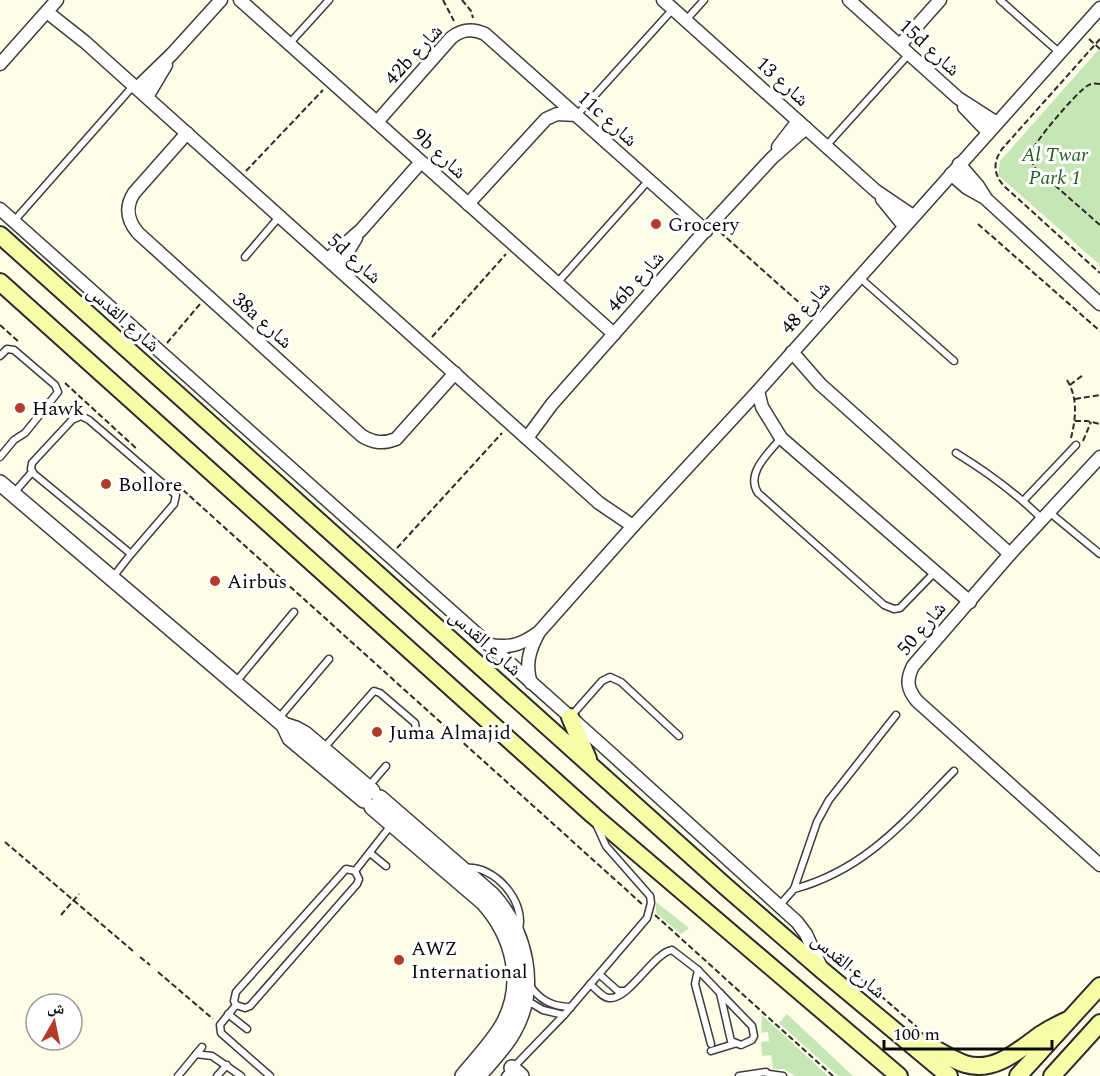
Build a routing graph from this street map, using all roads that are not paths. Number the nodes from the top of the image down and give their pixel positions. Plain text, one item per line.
1 (220, 0) edge
2 (240, 0) edge
3 (329, 0) edge
4 (663, 0) edge
5 (704, 0) edge
6 (849, 0) edge
7 (940, 0) edge
8 (1000, 0) edge
9 (52, 6) edge
10 (1100, 8) edge
11 (673, 9) junction
12 (686, 20) junction
13 (473, 32) joint
14 (289, 44) junction
15 (904, 50) junction
16 (1060, 53) junction
17 (0, 64) edge
18 (139, 90) junction
19 (958, 98) junction
20 (577, 115) junction
21 (377, 122) junction
22 (997, 123) junction
23 (802, 125) junction
24 (988, 132) junction
25 (187, 133) junction
26 (826, 146) junction
27 (421, 162) junction
28 (955, 169) junction
29 (649, 180) junction
30 (876, 191) junction
31 (468, 204) junction
32 (0, 209) edge
33 (280, 216) junction
34 (913, 216) junction
35 (14, 221) junction
36 (904, 226) junction
37 (708, 227) junction
38 (361, 230) junction
39 (0, 235) edge
40 (245, 257) dead end
41 (328, 259) junction
42 (338, 268) junction
43 (859, 277) junction
44 (0, 282) edge
45 (556, 283) junction
46 (1100, 304) edge
47 (614, 334) junction
48 (0, 356) edge
49 (788, 356) junction
50 (954, 361) dead end
51 (454, 373) junction
52 (758, 391) junction
53 (519, 431) junction
54 (781, 438) junction
55 (1076, 445) road end
56 (956, 453) dead end
57 (0, 457) edge
58 (1100, 457) edge
59 (32, 472) junction
60 (0, 483) edge
61 (13, 494) junction
62 (1024, 500) junction
63 (1046, 516) junction
64 (630, 530) junction
65 (1010, 554) junction
66 (1100, 554) edge
67 (132, 555) junction
68 (935, 572) junction
69 (112, 578) junction
70 (970, 602) junction
71 (294, 612) dead end
72 (539, 632) junction
73 (487, 644) junction
74 (328, 660) dead end
75 (235, 683) junction
76 (532, 684) junction
77 (896, 715) dead end
78 (570, 717) junction
79 (281, 723) junction
80 (679, 736) dead end
81 (410, 737) dead end
82 (323, 749) junction
83 (589, 763) junction
84 (386, 766) dead end
85 (954, 771) dead end
86 (371, 797) junction
87 (594, 816) junction
88 (396, 819) junction
89 (370, 853) junction
90 (1100, 865) edge
91 (386, 866) dead end
92 (355, 871) junction
93 (794, 889) junction
94 (779, 906) junction
95 (698, 970) junction
96 (823, 971) junction
97 (599, 974) junction
98 (526, 980) junction
99 (590, 984) junction
100 (1100, 986) edge
101 (624, 991) junction
102 (720, 993) junction
103 (525, 999) junction
104 (236, 1005) junction
105 (571, 1007) junction
106 (228, 1014) junction
107 (564, 1015) junction
108 (1066, 1023) junction
109 (1100, 1023) edge
110 (247, 1029) dead end
111 (912, 1033) junction
112 (734, 1044) junction
113 (1079, 1046) junction
114 (202, 1047) dead end
115 (196, 1054) junction
116 (227, 1065) junction
117 (886, 1070) edge
118 (512, 1073) edge
119 (770, 1075) edge
120 (178, 1076) edge
121 (217, 1076) edge
122 (241, 1076) edge
123 (270, 1076) edge
124 (463, 1076) edge
125 (478, 1076) edge
126 (739, 1076) edge
127 (783, 1076) edge
128 (899, 1076) edge
129 (949, 1076) edge
130 (1018, 1076) edge
131 (1030, 1076) edge
132 (1052, 1076) edge
133 (1066, 1076) edge

1 - 18 street
2 - 14 street, 9b شارع
3 - 14 lane
4 - 11 street, شارع 13
5 - 12 lane
6 - 15 street, 15d شارع
7 - 15 street
8 - 16 lane
9 - 17 street
9 - 18 street, 5d شارع
10 - 16 street, شارع 48
11 - 12 street, شارع 13
11 - 20 lane
12 - 23 street, شارع 13
13 - 20 street, 11c شارع
13 - 21 street, 42b شارع
14 - 21 street, 9b شارع
15 - 19 street, 15d شارع
15 - 26 lane
16 - 22 street, شارع 48
18 - 25 street, 5d شارع
18 - 35 lane
19 - 22 street, 15d شارع
19 - 24 street, 15d شارع
20 - 29 street, 11c شارع
20 - 31 street
21 - 27 street, 9b شارع
22 - 24 street, شارع 48
23 - 26 street, شارع 13
23 - 37 street, 46b شارع
24 - 28 street, شارع 48
25 - 33 street, 5d شارع
25 - 51 street, 38a شارع
26 - 30 street, شارع 13
27 - 31 street, 9b شارع
27 - 38 street
28 - 34 street, شارع 48
28 - 46 street
29 - 37 street, 11c شارع
29 - 45 lane
30 - 34 street, شارع 13
30 - 36 street, شارع 13
31 - 45 street, 9b شارع
32 - 35 street
33 - 40 lane
33 - 41 street, 5d شارع
34 - 36 street, شارع 48
35 - 73 street
36 - 43 street, شارع 48
37 - 47 street, 46b شارع
38 - 41 street
38 - 42 street
39 - 83 main road, شارع القدس
41 - 42 street, 5d شارع
42 - 51 street, 5d شارع
43 - 49 street, شارع 48
43 - 50 lane
44 - 87 main road
45 - 47 street, 9b شارع
47 - 53 street, 46b شارع
48 - 57 lane
49 - 52 street, شارع 48
49 - 65 street
51 - 53 street, 5d شارع
52 - 54 street
52 - 64 street, شارع 48
53 - 64 street, 5d شارع
54 - 68 street
54 - 68 lane
55 - 62 lane
56 - 62 lane
58 - 63 street, شارع 50
59 - 61 lane
59 - 67 lane
59 - 67 lane
60 - 61 street
61 - 69 street
62 - 63 lane
63 - 65 street, شارع 50
63 - 66 lane
64 - 72 street, شارع 48
65 - 70 street, شارع 50
67 - 69 lane
68 - 70 street
69 - 75 street
70 - 90 street, شارع 50
71 - 75 lane
72 - 73 street, شارع 48
72 - 76 street, شارع 48
73 - 76 street
74 - 79 lane
75 - 79 street
76 - 78 street
77 - 93 lane
78 - 80 lane
78 - 83 main road
78 - 94 street
79 - 82 street
79 - 86 street
81 - 82 lane
82 - 86 street
83 - 96 main road, شارع القدس
84 - 86 lane
85 - 93 lane
86 - 88 street
87 - 97 lane
87 - 117 main road
88 - 89 lane
88 - 98 street
88 - 124 street
89 - 91 lane
89 - 92 lane
92 - 104 lane
92 - 104 lane
93 - 94 lane
94 - 96 street
95 - 101 lane
95 - 102 lane
95 - 112 lane
96 - 111 main road, شارع القدس
97 - 99 lane
97 - 101 lane
98 - 103 street
98 - 105 lane
99 - 101 lane
99 - 105 lane
100 - 108 main road
102 - 112 lane
102 - 112 lane
103 - 107 lane
103 - 125 street
104 - 106 lane
105 - 107 lane
106 - 110 lane
106 - 123 lane
107 - 118 lane
108 - 111 main road
108 - 130 main road
108 - 131 main road
109 - 113 main road
111 - 129 main road, شارع القدس
113 - 132 main road
113 - 133 main road
114 - 115 lane
115 - 116 lane
115 - 120 lane
116 - 121 lane
116 - 122 lane
117 - 128 main road
119 - 126 lane
119 - 127 lane

